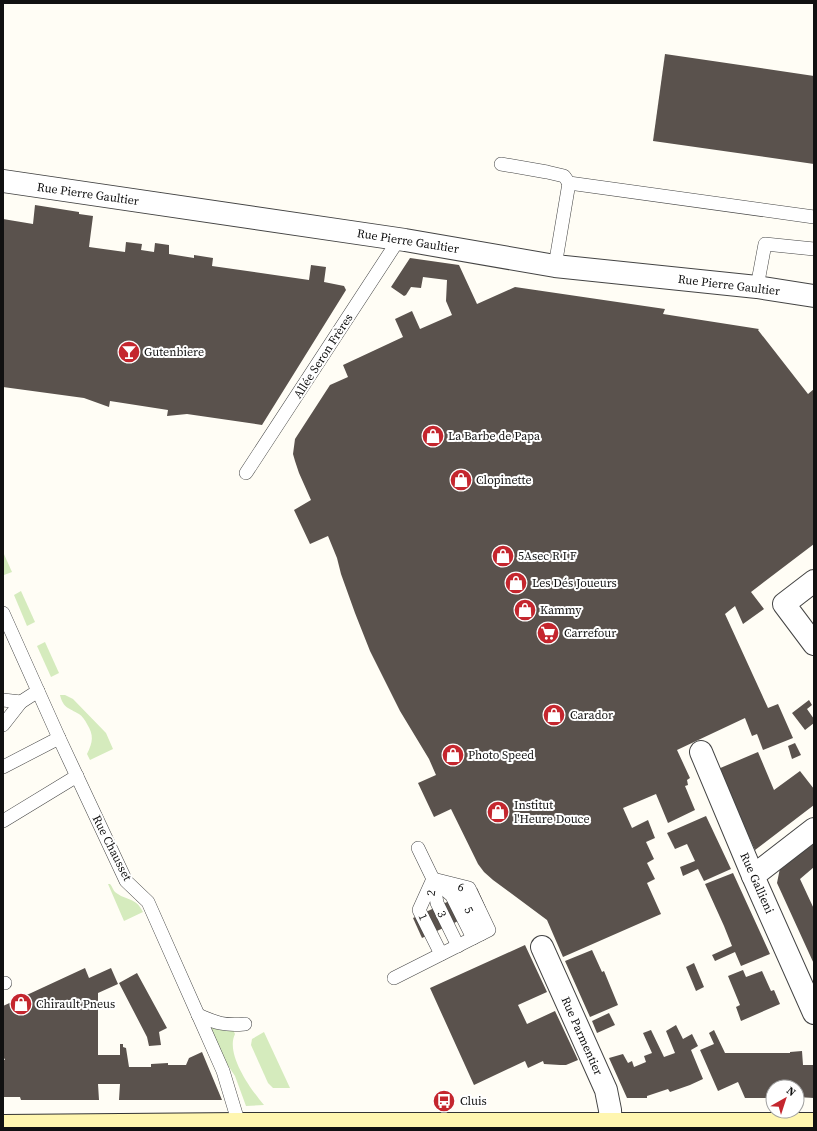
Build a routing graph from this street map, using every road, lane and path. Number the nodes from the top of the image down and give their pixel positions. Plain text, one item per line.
1 (501, 164) dead end
2 (3, 181) edge
3 (570, 183) junction
4 (814, 217) edge
5 (399, 239) junction
6 (814, 249) edge
7 (555, 266) junction
8 (757, 287) junction
9 (814, 296) edge
10 (246, 473) dead end
11 (814, 581) edge
12 (3, 613) edge
13 (814, 644) edge
14 (38, 691) junction
15 (3, 700) edge
16 (21, 702) junction
17 (3, 725) edge
18 (59, 738) junction
19 (701, 752) dead end
20 (3, 767) edge
21 (77, 776) junction
22 (3, 821) edge
23 (814, 829) edge
24 (418, 848) dead end
25 (753, 876) junction
26 (433, 879) junction
27 (481, 934) junction
28 (542, 947) dead end
29 (450, 950) junction
30 (394, 978) dead end
31 (814, 1013) edge
32 (198, 1015) junction
33 (245, 1024) dead end
34 (240, 1124) junction
35 (814, 1124) edge
36 (3, 1126) edge
37 (611, 1126) edge

1 - 3 lane
2 - 5 street, Rue Pierre Gaultier
3 - 4 lane
3 - 7 lane
5 - 7 street, Rue Pierre Gaultier
5 - 10 lane, Allée Seron Frères
6 - 8 lane
7 - 8 street, Rue Pierre Gaultier
8 - 9 street, Rue Pierre Gaultier
11 - 13 street
12 - 14 lane, Rue Chausset
14 - 16 lane
14 - 18 lane, Rue Chausset
15 - 16 lane
16 - 17 lane
18 - 20 lane
18 - 21 lane, Rue Chausset
19 - 25 street, Rue Gallieni
21 - 22 lane
21 - 32 lane, Rue Chausset
23 - 25 street
24 - 26 lane
25 - 31 street, Rue Gallieni
26 - 27 lane
26 - 27 lane, 6
26 - 29 lane, 3
26 - 29 lane, 1
27 - 29 lane
28 - 37 street, Rue Parmentier
29 - 30 lane
32 - 33 lane
32 - 34 lane, Rue Chausset
34 - 36 main road
34 - 37 main road
35 - 37 main road

